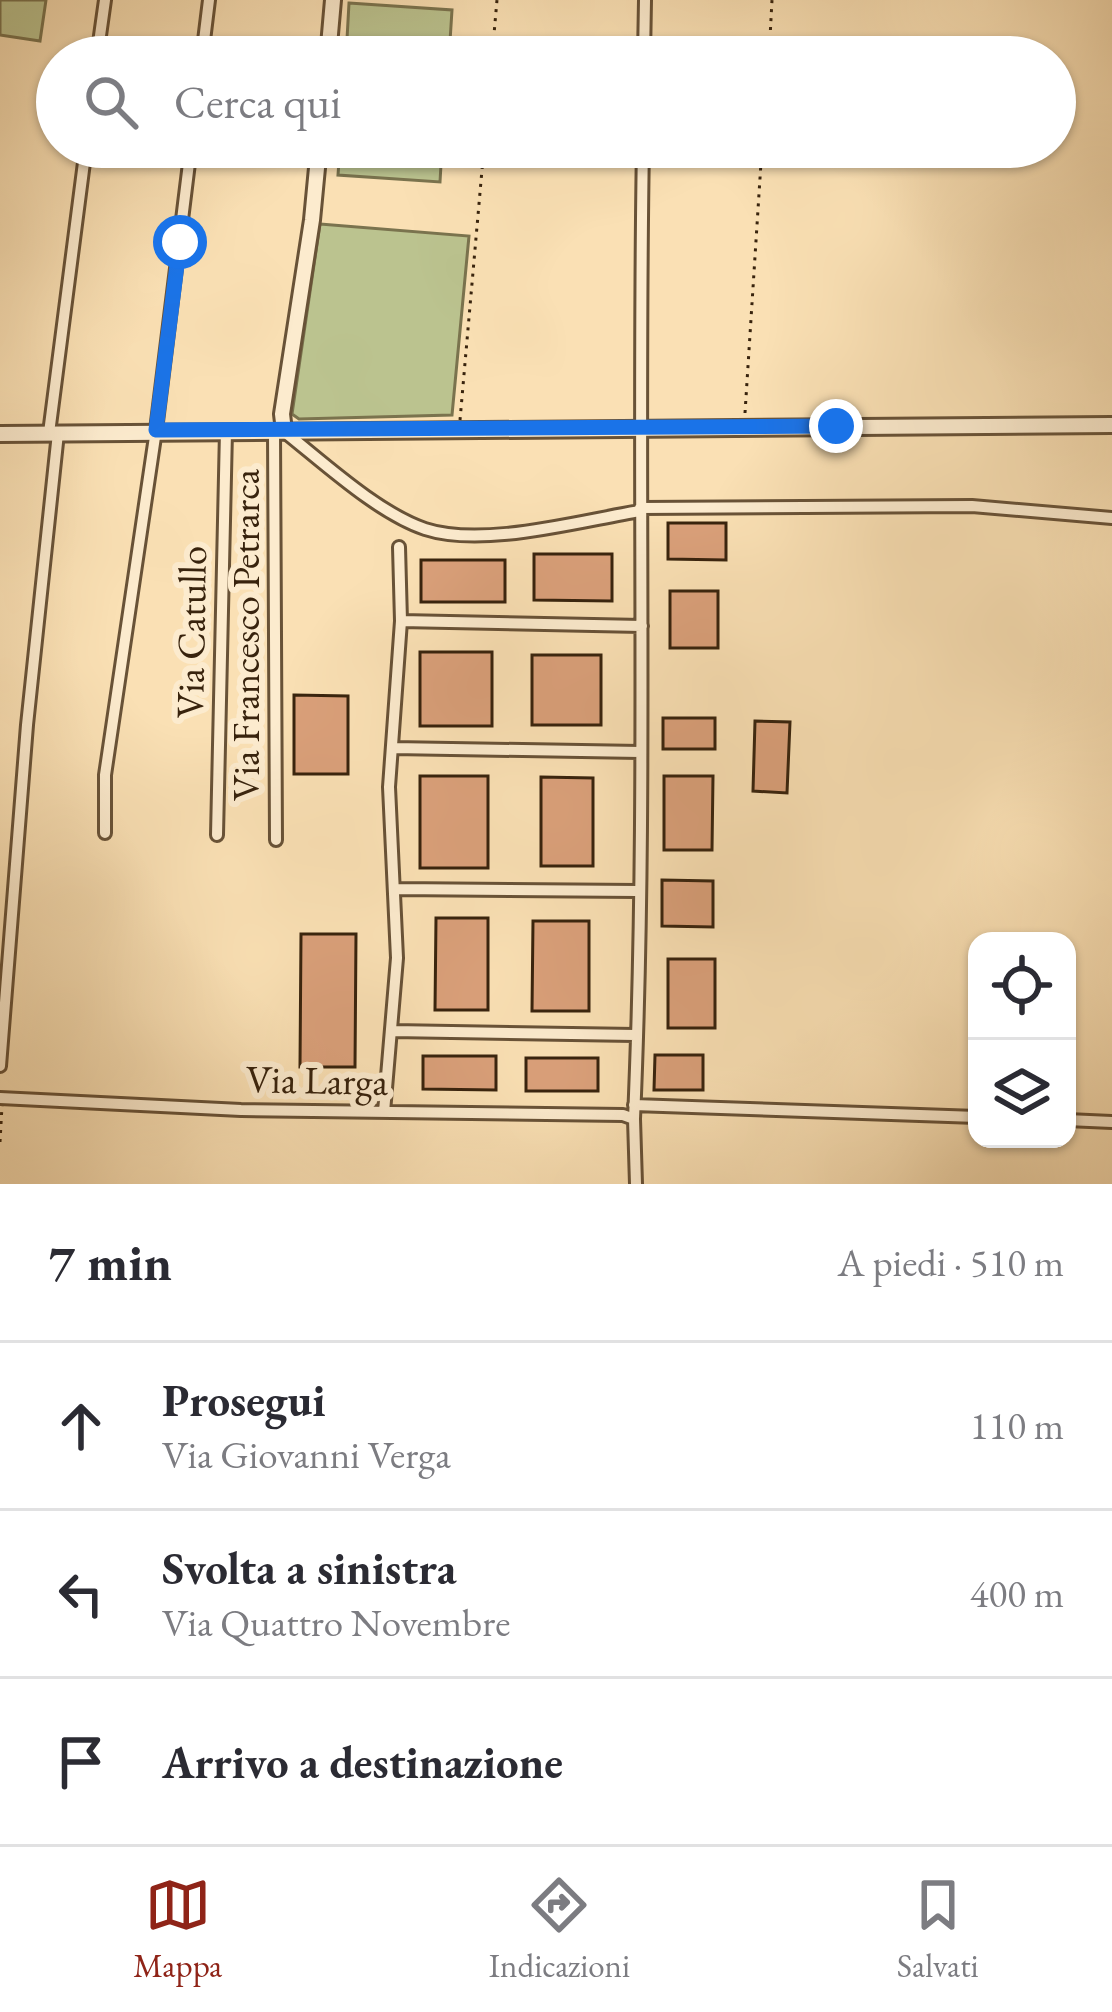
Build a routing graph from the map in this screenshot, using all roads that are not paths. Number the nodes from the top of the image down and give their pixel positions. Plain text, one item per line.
1 (105, 0) edge
2 (209, 0) edge
3 (333, 0) edge
4 (645, 0) edge
5 (101, 36) edge
6 (205, 36) edge
7 (330, 36) edge
8 (644, 36) edge
9 (84, 168) edge
10 (188, 168) edge
11 (317, 168) edge
12 (643, 168) edge
13 (1112, 425) edge
14 (640, 427) junction
15 (156, 430) junction
16 (226, 430) junction
17 (279, 431) junction
18 (54, 433) junction
19 (0, 434) edge
20 (640, 509) junction
21 (1112, 518) edge
22 (399, 547) dead end
23 (401, 622) junction
24 (643, 626) junction
25 (393, 748) junction
26 (640, 752) junction
27 (105, 833) dead end
28 (217, 836) dead end
29 (276, 840) dead end
30 (396, 889) junction
31 (638, 891) junction
32 (0, 893) edge
33 (13, 901) junction
34 (393, 1031) junction
35 (635, 1035) junction
36 (0, 1066) edge
37 (1, 1098) edge
38 (634, 1105) junction
39 (384, 1112) junction
40 (968, 1117) edge
41 (634, 1119) junction
42 (1076, 1120) edge
43 (1112, 1122) edge
44 (636, 1184) edge

1 - 5 street
2 - 6 street
3 - 7 street
4 - 8 street
9 - 18 street
10 - 15 street
11 - 17 street
12 - 14 street
13 - 14 street
14 - 17 street
14 - 20 street
15 - 16 street
15 - 18 street
15 - 27 street
16 - 17 street
16 - 28 street, Via Catullo
17 - 20 street
17 - 29 street, Via Francesco Petrarca
18 - 19 street
18 - 33 street
20 - 21 street
20 - 24 street
22 - 23 street
23 - 24 street
23 - 25 street
24 - 26 street
25 - 26 street
25 - 30 street
26 - 31 street
30 - 31 street
30 - 34 street
31 - 35 street
32 - 33 street
33 - 36 street
34 - 35 street
34 - 39 street
35 - 38 street
37 - 39 street, Via Larga
38 - 40 street
38 - 41 street
39 - 41 street, Via Larga
41 - 44 street
42 - 43 street

